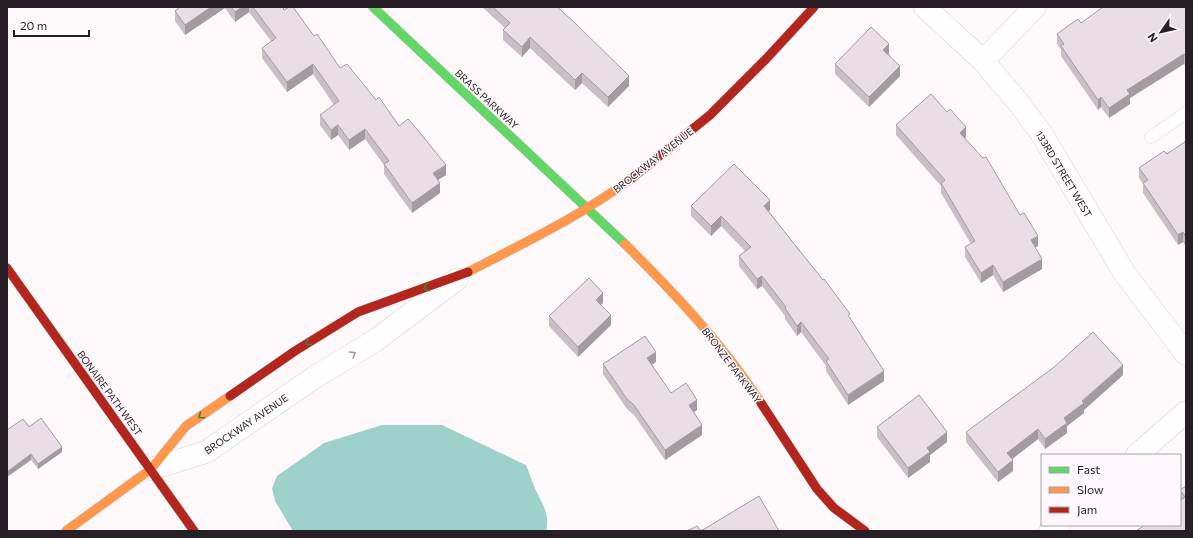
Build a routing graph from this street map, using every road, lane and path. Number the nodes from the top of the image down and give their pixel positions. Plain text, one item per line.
1 (373, 7) edge
2 (814, 7) edge
3 (925, 7) edge
4 (1035, 7) edge
5 (983, 61) junction
6 (1186, 113) edge
7 (1151, 137) dead end
8 (587, 207) junction
9 (7, 268) edge
10 (462, 275) junction
11 (1186, 354) edge
12 (1186, 412) edge
13 (1138, 454) edge
14 (151, 469) junction
15 (66, 531) edge
16 (194, 531) edge
17 (865, 531) edge

1 - 8 street, BRASS PARKWAY
2 - 8 street, BROCKWAY AVENUE
3 - 5 street, 133RD STREET WEST
4 - 5 street
5 - 11 street, 133RD STREET WEST
6 - 7 lane
8 - 10 street, BROCKWAY AVENUE
8 - 17 street, BRONZE PARKWAY
9 - 14 street, BONAIRE PATH WEST
14 -> 10 street, BROCKWAY AVENUE
10 -> 14 street, BROCKWAY AVENUE
12 - 13 street
14 - 15 street
14 - 16 street, BONAIRE PATH WEST

